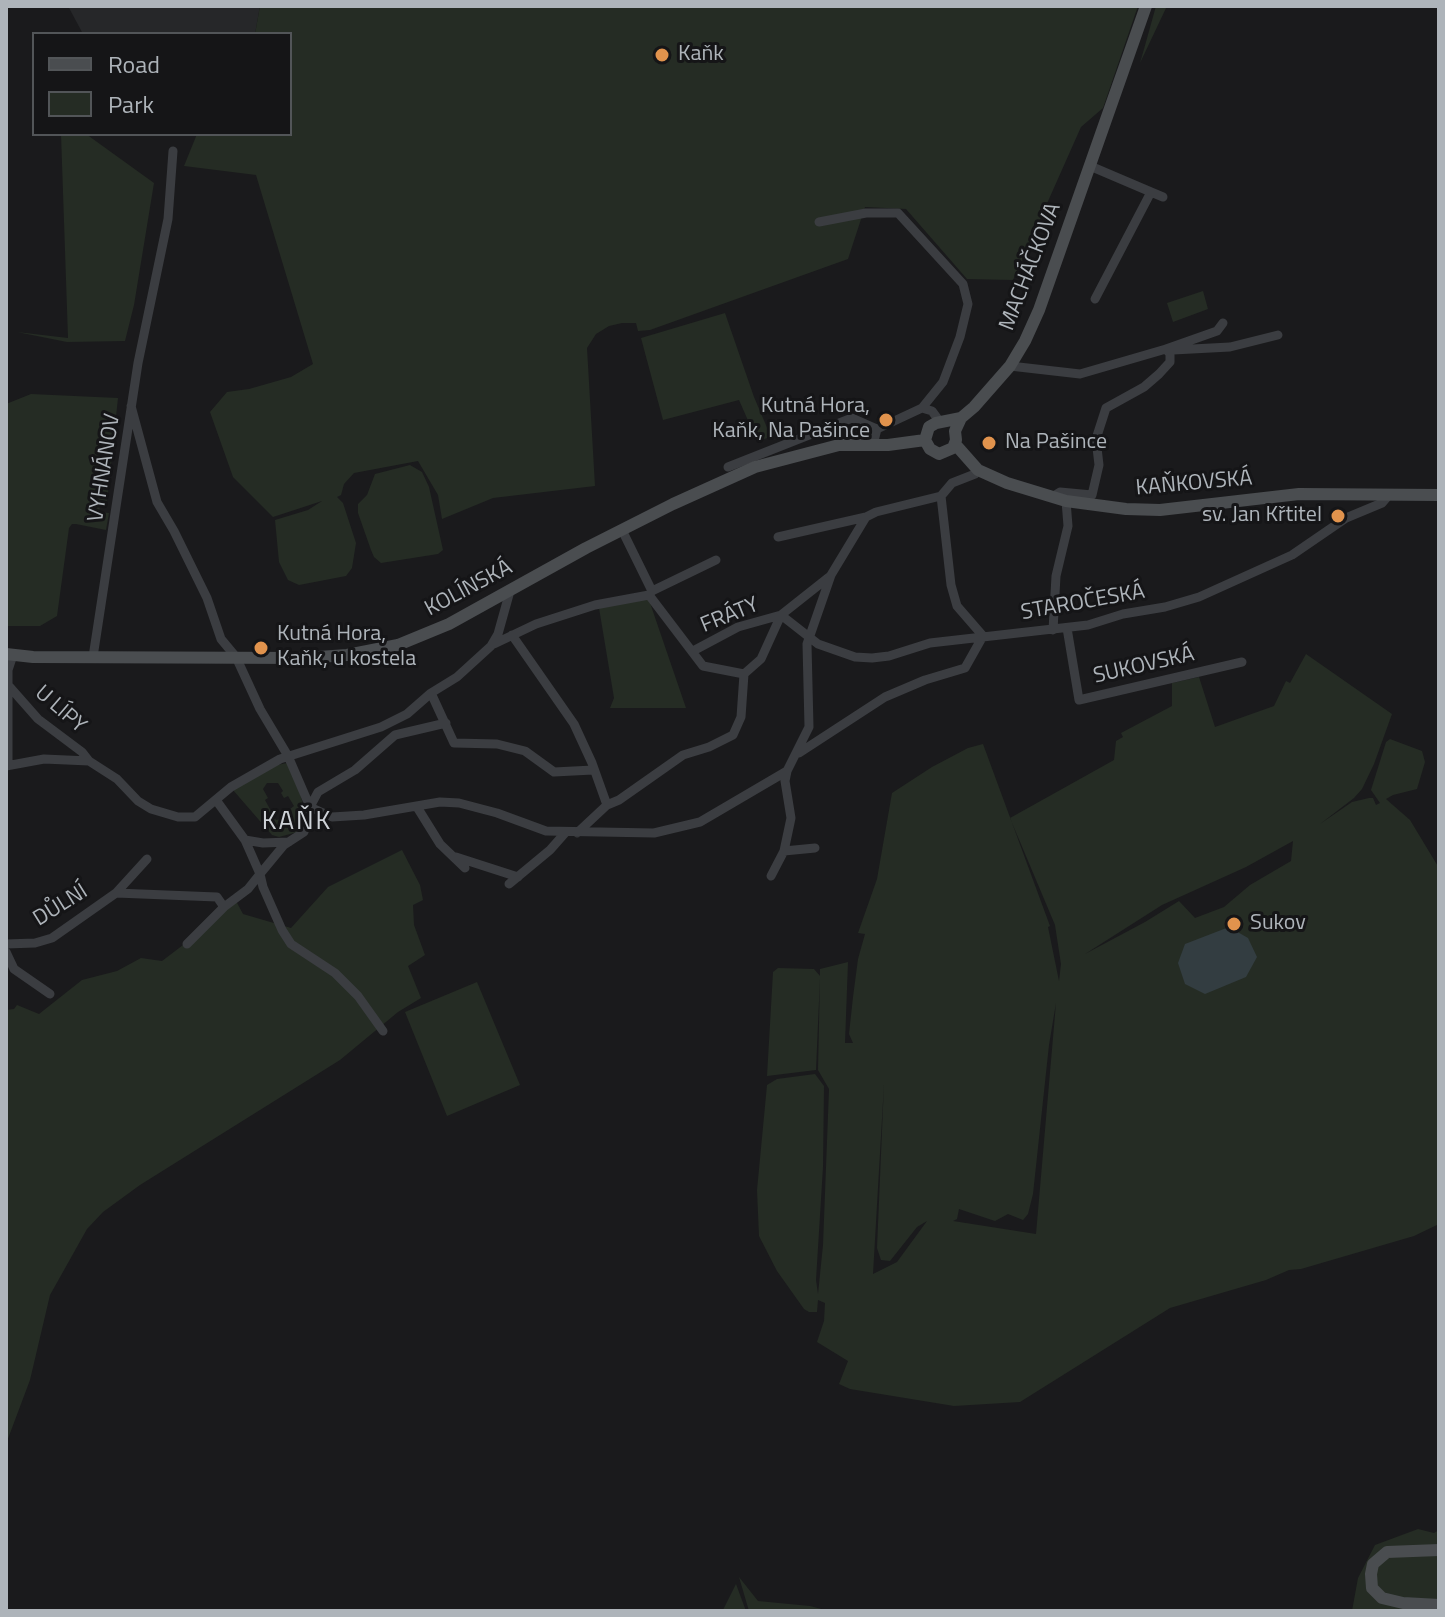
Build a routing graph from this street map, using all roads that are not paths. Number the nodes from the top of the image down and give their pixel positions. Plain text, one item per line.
1 (1146, 6) edge
2 (173, 151) dead end
3 (1091, 162) junction
4 (1151, 192) junction
5 (1163, 197) dead end
6 (819, 222) dead end
7 (1095, 299) dead end
8 (1223, 323) dead end
9 (1278, 335) dead end
10 (1166, 349) junction
11 (1010, 366) junction
12 (131, 406) junction
13 (922, 408) junction
14 (877, 429) junction
15 (951, 438) junction
16 (925, 440) junction
17 (873, 445) junction
18 (728, 467) dead end
19 (978, 470) junction
20 (1439, 495) edge
21 (941, 496) junction
22 (1391, 496) junction
23 (1052, 497) junction
24 (1066, 501) junction
25 (866, 517) junction
26 (622, 530) junction
27 (778, 537) dead end
28 (716, 560) dead end
29 (831, 575) junction
30 (510, 591) junction
31 (650, 593) junction
32 (781, 615) junction
33 (1067, 628) junction
34 (1053, 630) junction
35 (512, 635) junction
36 (983, 636) junction
37 (809, 637) junction
38 (491, 646) junction
39 (693, 651) junction
40 (10, 654) edge
41 (93, 657) junction
42 (236, 657) junction
43 (1242, 662) dead end
44 (7, 670) edge
45 (744, 674) junction
46 (8, 685) junction
47 (431, 693) junction
48 (446, 723) junction
49 (381, 727) junction
50 (809, 727) junction
51 (819, 738) junction
52 (389, 740) junction
53 (797, 755) junction
54 (288, 756) junction
55 (89, 761) junction
56 (7, 765) edge
57 (593, 770) junction
58 (787, 771) junction
59 (216, 800) junction
60 (310, 807) junction
61 (417, 807) junction
62 (603, 808) junction
63 (605, 832) junction
64 (565, 833) junction
65 (577, 833) junction
66 (245, 840) junction
67 (290, 842) junction
68 (815, 848) dead end
69 (784, 851) junction
70 (452, 856) junction
71 (147, 859) dead end
72 (465, 868) dead end
73 (260, 874) junction
74 (132, 875) junction
75 (771, 876) dead end
76 (518, 877) junction
77 (509, 884) dead end
78 (147, 892) junction
79 (116, 893) junction
80 (224, 907) junction
81 (6, 944) edge
82 (187, 944) dead end
83 (6, 952) edge
84 (50, 994) dead end
85 (383, 1031) dead end
86 (1439, 1550) edge
87 (1439, 1605) edge

1 - 3 street, MACHÁČKOVA
2 - 12 street
3 - 4 street
3 - 11 street, MACHÁČKOVA
4 - 5 street
4 - 7 street
6 - 13 street
8 - 10 street
9 - 10 street
10 - 11 street
10 - 23 street
11 - 15 street, MACHÁČKOVA
12 - 41 street, VYHNÁNOV
12 - 42 street, VYHNÁNOV
13 - 14 street
13 - 15 street
14 - 17 street
14 - 18 street
15 - 16 street, KAŇKOVSKÁ
15 - 16 street
15 - 19 street, KAŇKOVSKÁ
16 - 17 street, KOLÍNSKÁ
17 - 26 street, KOLÍNSKÁ
19 - 21 street
19 - 23 street, KAŇKOVSKÁ
20 - 22 street, KAŇKOVSKÁ
21 - 25 street
21 - 36 street
22 - 24 street, KAŇKOVSKÁ
22 - 33 street, STAROČESKÁ
23 - 24 street, KAŇKOVSKÁ
24 - 34 street
25 - 27 street
25 - 29 street
26 - 30 street, KOLÍNSKÁ
26 - 31 street, FRÁTY
28 - 31 street
29 - 32 street
29 - 37 street
30 - 38 street
30 - 42 street, KOLÍNSKÁ
31 - 35 street
31 - 39 street, FRÁTY
32 - 37 street, STAROČESKÁ
32 - 39 street, FRÁTY
32 - 45 street
33 - 34 street, STAROČESKÁ
33 - 43 street, SUKOVSKÁ
34 - 36 street, STAROČESKÁ
35 - 38 street
35 - 57 street
36 - 37 street, STAROČESKÁ
36 - 51 street
37 - 50 street
38 - 47 street
39 - 45 street, FRÁTY
40 - 41 street, KOLÍNSKÁ
40 - 44 street, U LÍPY
41 - 42 street, KOLÍNSKÁ
42 - 54 street, VYHNÁNOV
44 - 46 street, U LÍPY
45 - 62 street
46 - 55 street, U LÍPY
46 - 56 street, U LÍPY
47 - 48 street
47 - 49 street
48 - 52 street
48 - 57 street
49 - 52 street
49 - 54 street
50 - 51 street
50 - 53 street
51 - 53 street
52 - 60 street
53 - 58 street
54 - 59 street
54 - 60 street
55 - 56 street
55 - 59 street, U LÍPY
57 - 62 street
58 - 63 street
58 - 69 street
59 - 66 street
60 - 61 street
60 - 67 street
61 - 64 street
61 - 70 street
62 - 63 street
62 - 65 street
63 - 65 street
64 - 65 street
64 - 76 street
66 - 67 street
66 - 73 street
67 - 73 street
68 - 69 street
69 - 75 street
70 - 72 street
70 - 76 street
71 - 74 street
73 - 80 street
73 - 85 street
74 - 78 street
74 - 79 street
76 - 77 street
78 - 79 street, DŮLNÍ
78 - 80 street, DŮLNÍ
79 - 81 street, DŮLNÍ
80 - 82 street
83 - 84 street
86 - 87 street

